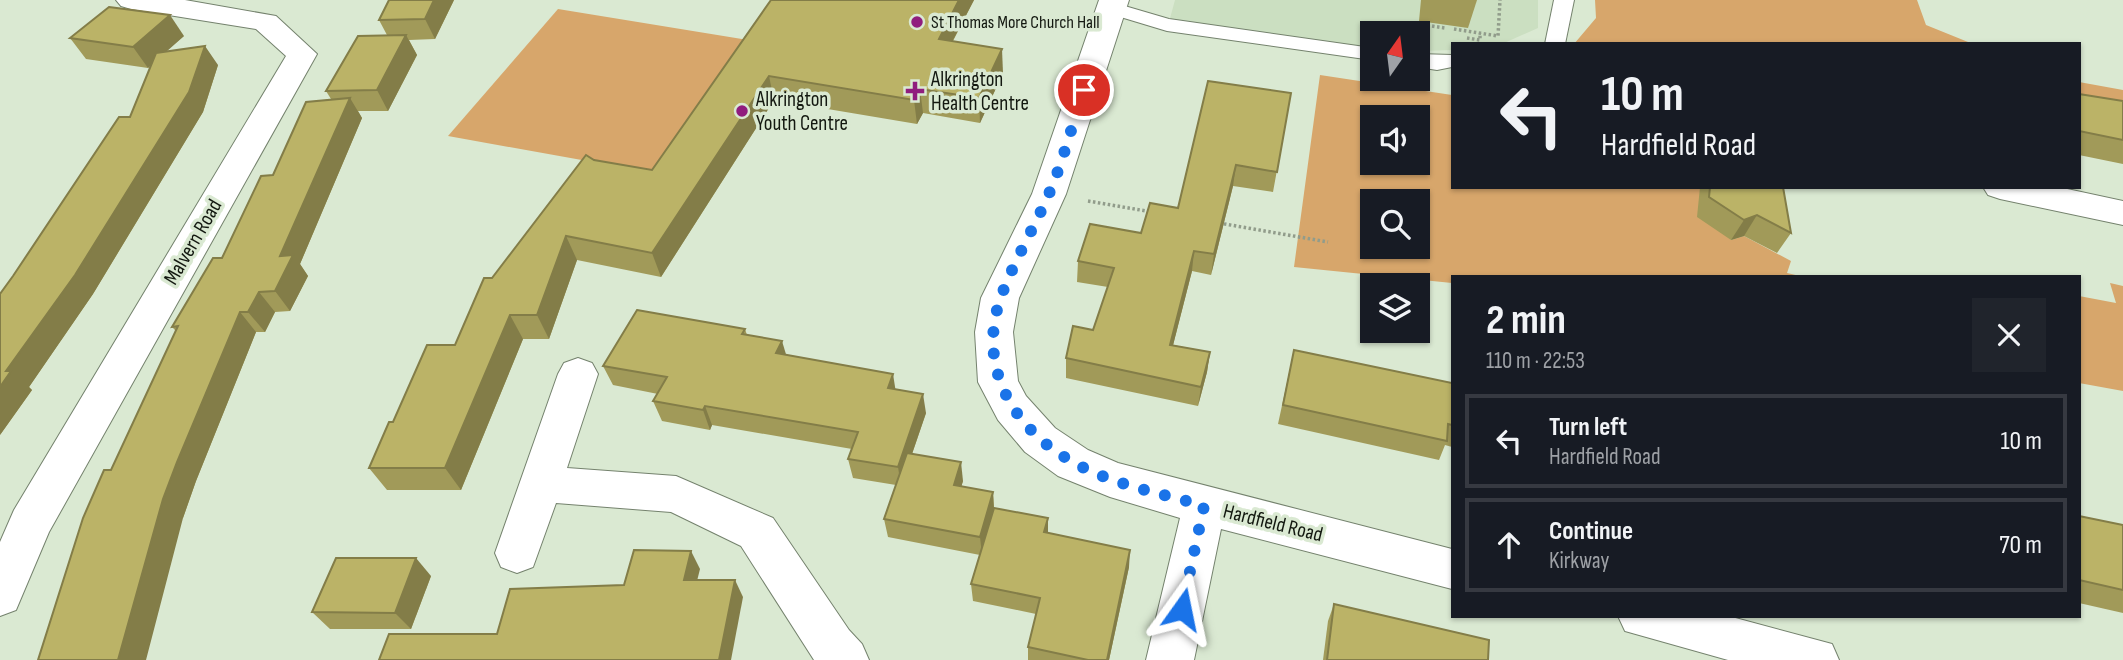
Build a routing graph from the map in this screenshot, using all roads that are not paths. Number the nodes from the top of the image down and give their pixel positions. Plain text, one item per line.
1 (131, 0) edge
2 (1564, 0) edge
3 (1112, 4) edge
4 (1555, 42) edge
5 (1360, 52) edge
6 (1451, 61) edge
7 (1430, 62) edge
8 (2009, 189) edge
9 (2123, 214) edge
10 (578, 374) dead end
11 (541, 484) junction
12 (1204, 506) junction
13 (517, 553) dead end
14 (1451, 569) edge
15 (0, 595) edge
16 (1649, 618) edge
17 (845, 660) edge
18 (1170, 660) edge
19 (1815, 660) edge

1 - 15 street, Malvern Road
2 - 4 lane
3 - 5 lane
3 - 12 street, Hardfield Road
6 - 7 lane
8 - 9 street
10 - 11 street
11 - 13 street
11 - 17 street
12 - 14 street, Hardfield Road
12 - 18 street
16 - 19 street

